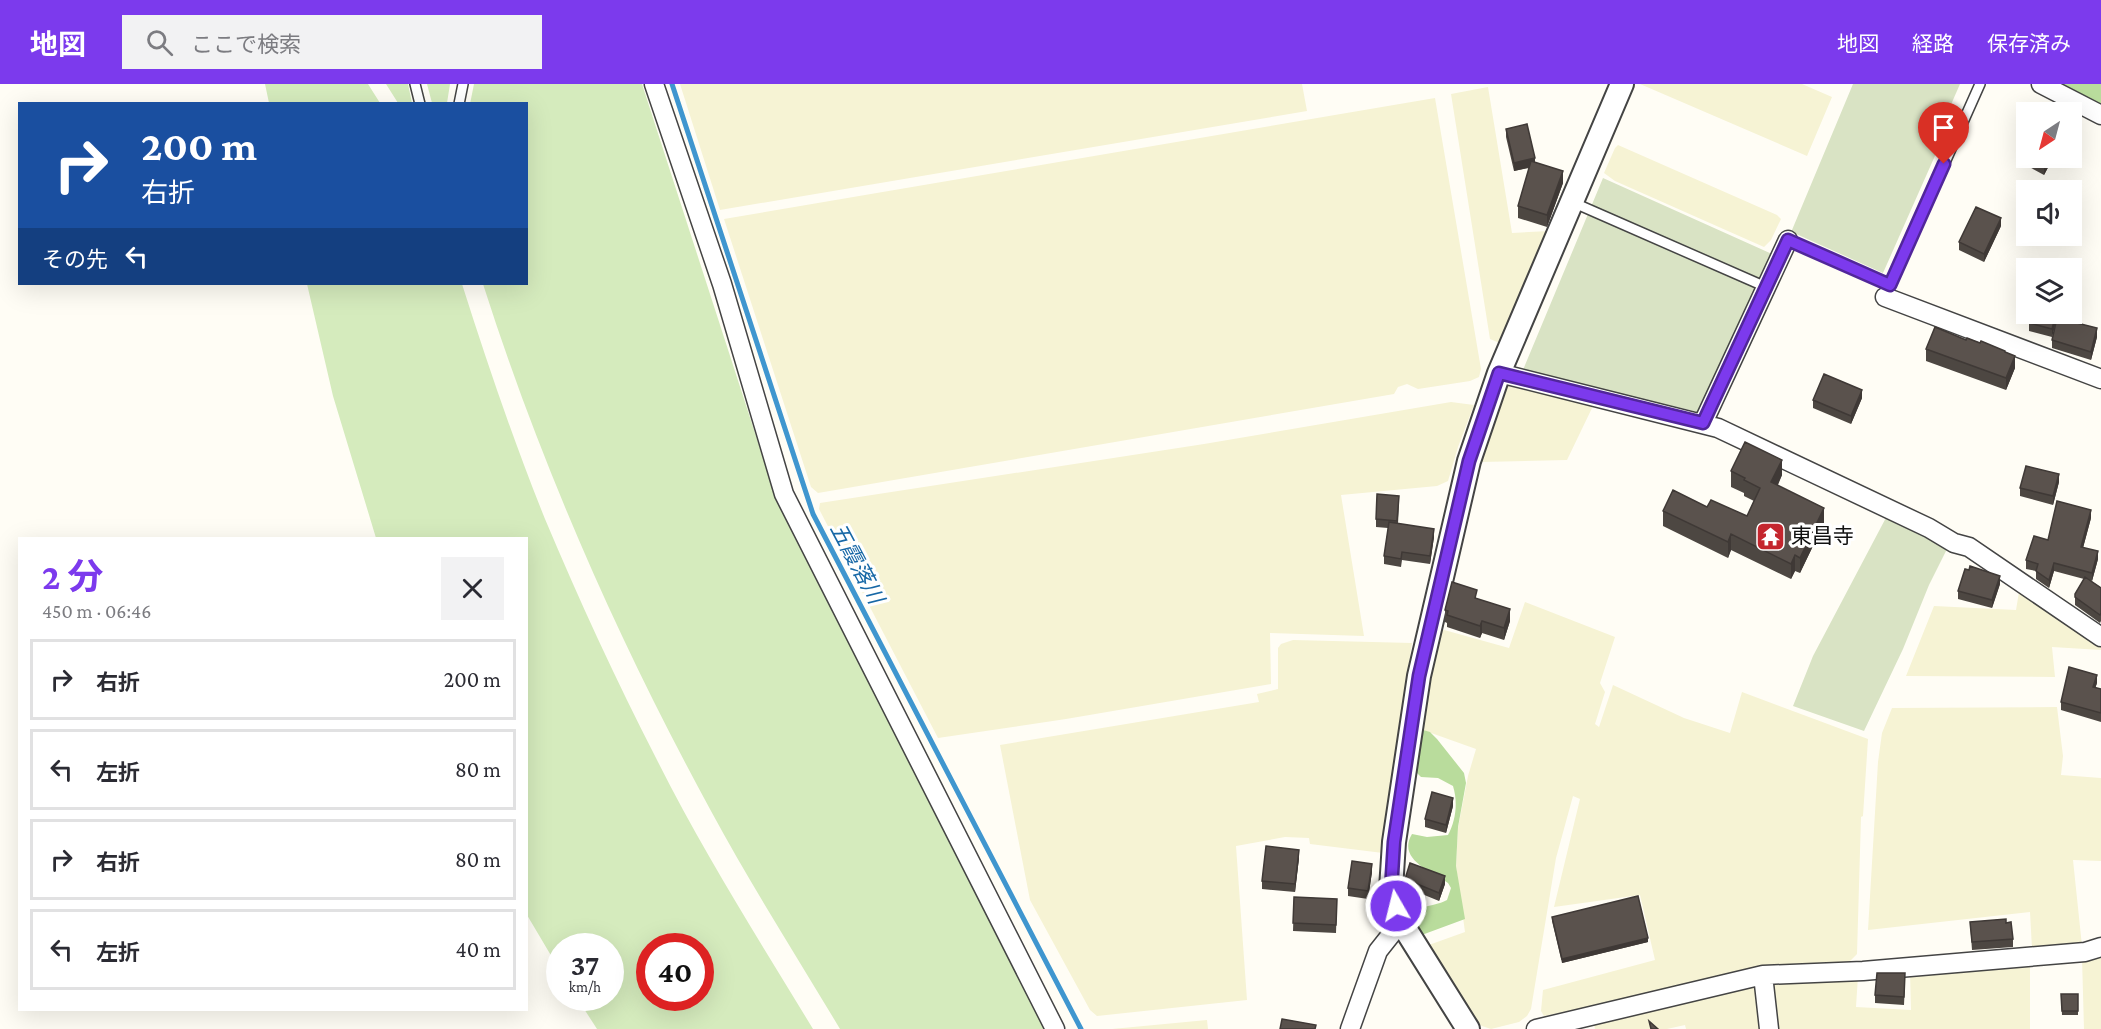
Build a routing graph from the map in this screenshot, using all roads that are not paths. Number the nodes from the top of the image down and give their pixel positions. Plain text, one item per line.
1 (415, 84) edge
2 (463, 84) edge
3 (654, 84) edge
4 (1622, 84) edge
5 (1980, 84) edge
6 (2041, 84) edge
7 (420, 102) edge
8 (459, 102) edge
9 (2101, 115) edge
10 (1572, 201) junction
11 (1788, 240) joint
12 (1766, 287) junction
13 (1887, 291) junction
14 (1499, 373) junction
15 (2101, 379) edge
16 (1703, 423) junction
17 (2101, 637) edge
18 (1401, 922) junction
19 (2101, 947) edge
20 (1763, 975) junction
21 (1055, 1029) edge
22 (1350, 1029) edge
23 (1468, 1029) edge
24 (1536, 1029) edge
25 (1769, 1029) edge

1 - 7 lane
2 - 8 lane
3 - 21 street
4 - 10 street
5 - 13 lane
6 - 9 street
10 - 12 lane
10 - 14 street
11 - 12 street
11 - 13 lane
12 - 16 street
13 - 15 street
14 - 16 street
14 - 18 street
16 - 17 street
18 - 22 street
18 - 23 street
19 - 20 street
20 - 24 street
20 - 25 street

